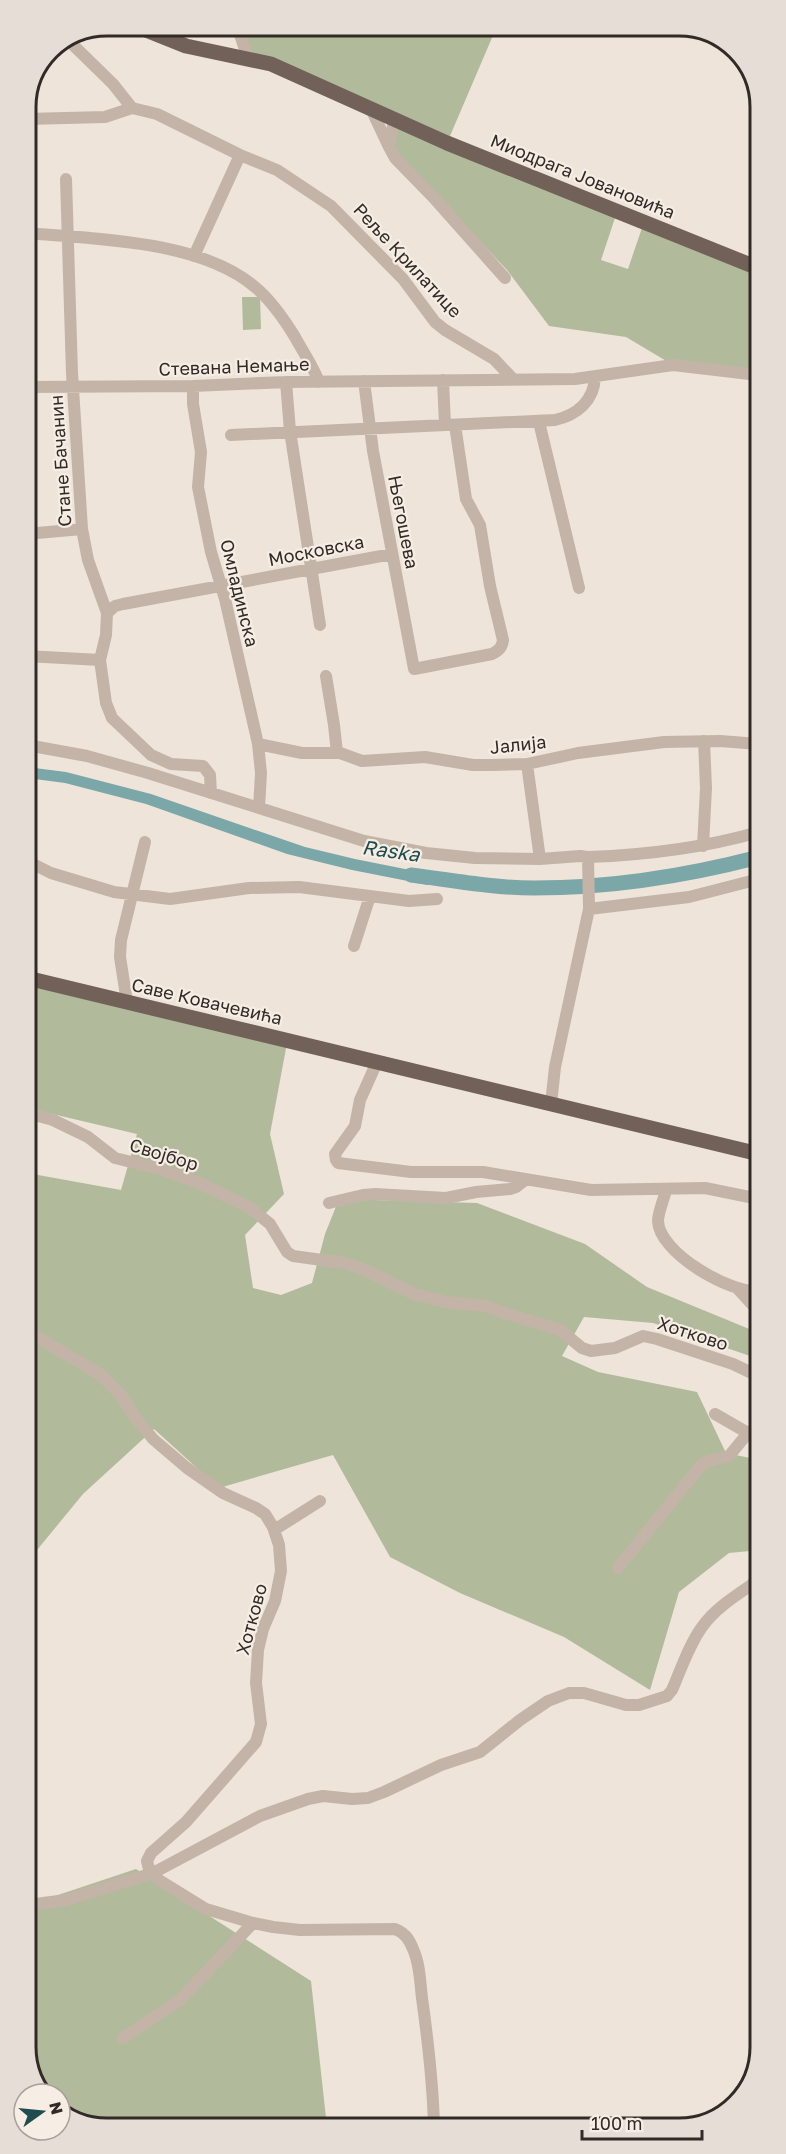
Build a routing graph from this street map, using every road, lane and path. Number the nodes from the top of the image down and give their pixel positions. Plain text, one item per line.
1 (161, 36) edge
2 (240, 36) edge
3 (73, 45) edge
4 (248, 58) junction
5 (132, 108) junction
6 (372, 111) junction
7 (36, 119) edge
8 (394, 121) junction
9 (389, 147) junction
10 (240, 155) junction
11 (66, 179) dead end
12 (36, 234) edge
13 (67, 237) junction
14 (194, 256) junction
15 (750, 265) edge
16 (505, 278) dead end
17 (750, 374) edge
18 (595, 377) junction
19 (513, 379) junction
20 (443, 380) junction
21 (364, 381) junction
22 (286, 382) junction
23 (319, 382) junction
24 (73, 386) junction
25 (193, 386) junction
26 (36, 387) edge
27 (539, 422) junction
28 (450, 425) junction
29 (370, 429) junction
30 (290, 431) junction
31 (231, 435) dead end
32 (82, 529) junction
33 (36, 533) edge
34 (392, 554) junction
35 (311, 569) junction
36 (221, 586) junction
37 (579, 588) dead end
38 (107, 613) junction
39 (320, 625) dead end
40 (36, 657) edge
41 (100, 660) junction
42 (326, 676) dead end
43 (704, 741) junction
44 (258, 744) junction
45 (750, 744) edge
46 (36, 747) edge
47 (337, 753) junction
48 (527, 764) junction
49 (211, 793) junction
50 (259, 808) junction
51 (750, 834) edge
52 (145, 842) dead end
53 (703, 846) junction
54 (540, 859) junction
55 (589, 862) junction
56 (36, 866) edge
57 (750, 881) edge
58 (132, 894) junction
59 (370, 896) junction
60 (437, 899) dead end
61 (590, 903) junction
62 (354, 946) dead end
63 (36, 980) edge
64 (127, 1002) junction
65 (377, 1062) junction
66 (551, 1104) junction
67 (36, 1116) edge
68 (750, 1152) edge
69 (525, 1180) junction
70 (666, 1190) junction
71 (229, 1197) joint
72 (750, 1197) edge
73 (329, 1203) dead end
74 (737, 1288) junction
75 (750, 1291) edge
76 (750, 1302) edge
77 (36, 1336) edge
78 (750, 1372) edge
79 (715, 1414) dead end
80 (748, 1432) joint
81 (320, 1501) dead end
82 (274, 1530) junction
83 (618, 1568) dead end
84 (750, 1587) edge
85 (153, 1874) junction
86 (36, 1904) edge
87 (253, 1923) junction
88 (123, 2038) dead end
89 (434, 2118) edge

1 - 4 main road, Миодрага Јовановића
2 - 4 street
3 - 5 street
4 - 6 main road, Миодрага Јовановића
5 - 7 street
5 - 10 street, Реље Крилатице
6 - 8 main road, Миодрага Јовановића
6 - 9 street
8 - 9 street
8 - 15 main road, Миодрага Јовановића
9 - 16 street
10 - 14 street
10 - 19 street, Реље Крилатице
11 - 13 street, Стане Бачанин
12 - 13 street
13 - 14 street
13 - 24 street, Стане Бачанин
14 - 23 street
17 - 18 street, Стевана Немање
18 - 19 street, Стевана Немање
18 - 27 street
19 - 20 street, Стевана Немање
20 - 21 street, Стевана Немање
20 - 28 street
21 - 23 street, Стевана Немање
21 - 29 street, Његошева
22 - 23 street, Стевана Немање
22 - 25 street, Стевана Немање
22 - 30 street
24 - 25 street, Стевана Немање
24 - 26 street, Стевана Немање
24 - 32 street, Стане Бачанин
25 - 36 street, Омладинска
27 - 28 street
27 - 37 street
28 - 29 street
28 - 34 street, Његошева
29 - 30 street
29 - 34 street, Његошева
30 - 31 street
30 - 35 street
32 - 33 street
32 - 38 street, Стане Бачанин
34 - 35 street, Московска
35 - 36 street, Московска
35 - 39 street
36 - 38 street, Московска
36 - 44 street, Омладинска
38 - 41 street, Стане Бачанин
40 - 41 street
41 - 49 street, Стане Бачанин
42 - 47 street
43 - 45 street, Јалија
43 - 48 street, Јалија
43 - 53 street
44 - 47 street, Јалија
44 - 50 street, Омладинска
46 - 49 street
47 - 48 street, Јалија
48 - 54 street
49 - 50 street
50 - 54 street
51 - 53 street
52 - 58 street
53 - 55 street
54 - 55 street
55 - 61 street
56 - 58 street
57 - 61 street
58 - 59 street
58 - 64 street
59 - 60 street
59 - 62 street
61 - 66 street
63 - 64 main road, Саве Ковачевића
64 - 65 main road, Саве Ковачевића
65 - 66 main road, Саве Ковачевића
65 - 69 street
66 - 68 main road, Саве Ковачевића
67 - 71 street, Својбор
69 - 70 street
69 - 73 street
70 - 72 street
70 - 74 street
71 - 78 street, Хотково
74 - 75 street
74 - 76 street
77 - 82 street, Хотково
79 - 80 street
80 - 83 street
81 - 82 street
82 - 85 street, Хотково
84 - 85 street
85 - 86 street
85 - 87 street
87 - 88 street
87 - 89 street

